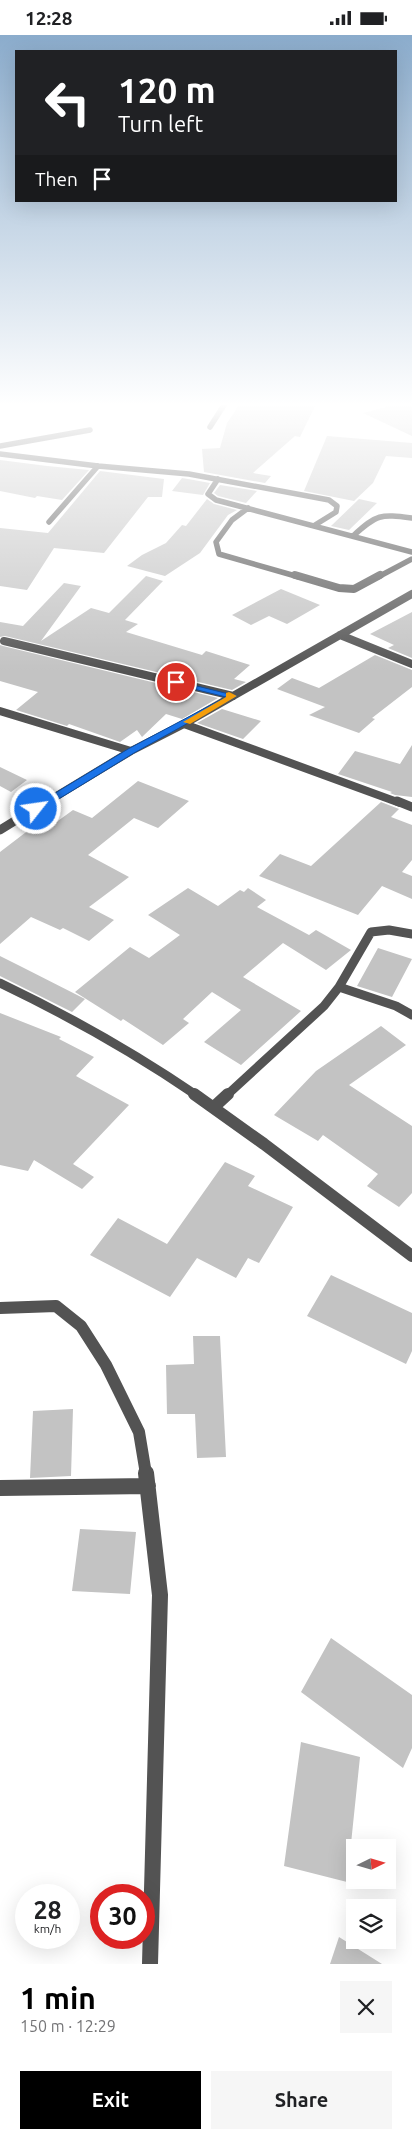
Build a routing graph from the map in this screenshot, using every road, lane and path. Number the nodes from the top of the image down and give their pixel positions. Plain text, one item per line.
1 (75, 492) edge
2 (209, 492) edge
3 (287, 492) edge
4 (248, 507) junction
5 (412, 518) edge
6 (49, 522) dead end
7 (315, 525) junction
8 (353, 536) junction
9 (412, 552) edge
10 (412, 559) edge
11 (412, 594) edge
12 (340, 635) junction
13 (4, 641) dead end
14 (412, 664) edge
15 (233, 696) junction
16 (0, 711) edge
17 (184, 724) junction
18 (131, 751) junction
19 (412, 807) edge
20 (0, 830) edge
21 (412, 934) edge
22 (0, 983) edge
23 (339, 987) junction
24 (412, 1015) edge
25 (215, 1106) junction
26 (412, 1256) edge
27 (0, 1308) edge
28 (148, 1486) junction
29 (0, 1487) edge
30 (150, 1964) edge

1 - 6 street
2 - 4 street
3 - 7 street
4 - 7 street
4 - 10 street
5 - 8 street
7 - 8 street
8 - 9 street
11 - 12 street
12 - 14 street
12 - 15 street
13 - 15 street
15 - 17 street
16 - 18 street
17 - 18 street
17 - 19 street
18 - 20 street
21 - 23 street
22 - 25 street
23 - 24 street
23 - 25 street
25 - 26 street
27 - 28 street
28 - 29 street
28 - 30 street

